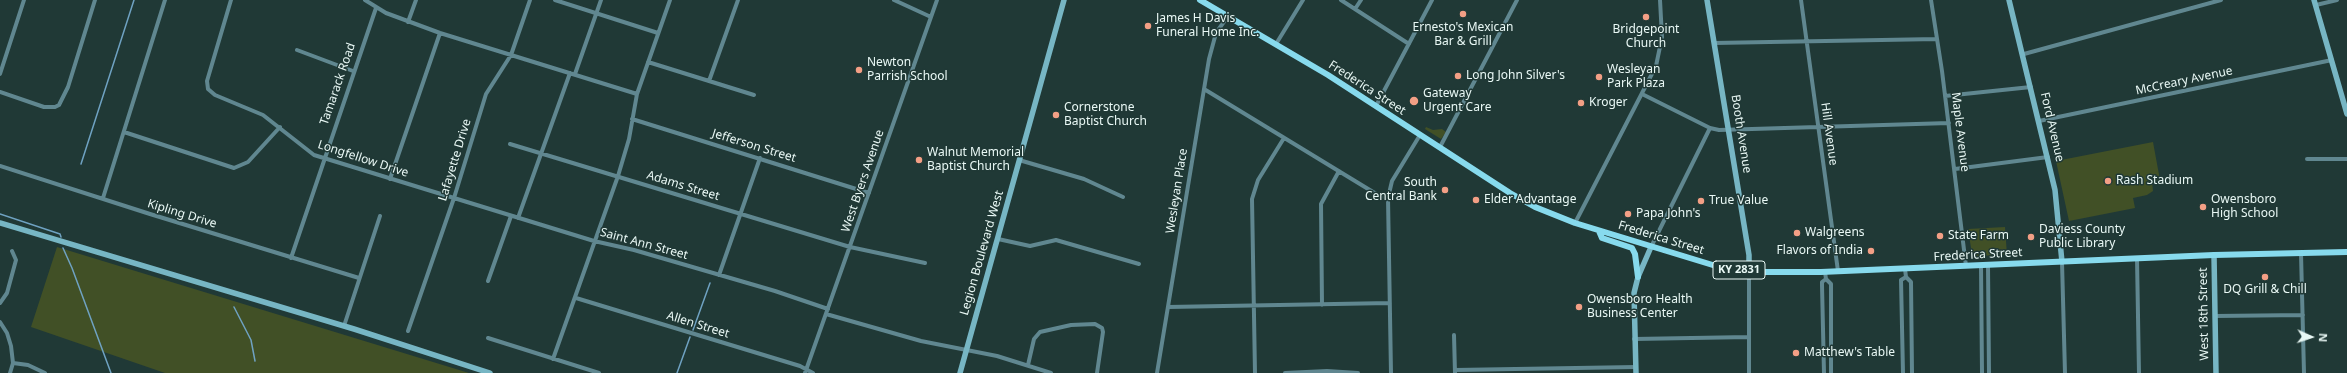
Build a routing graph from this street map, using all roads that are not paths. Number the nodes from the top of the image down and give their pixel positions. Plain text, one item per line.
1 (24, 0) edge
2 (95, 0) edge
3 (165, 0) edge
4 (231, 0) edge
5 (365, 0) edge
6 (416, 0) edge
7 (530, 0) edge
8 (555, 0) edge
9 (601, 0) edge
10 (670, 0) edge
11 (738, 0) edge
12 (894, 0) edge
13 (937, 0) edge
14 (1064, 0) edge
15 (1200, 0) edge
16 (1303, 0) edge
17 (1341, 0) edge
18 (1361, 0) edge
19 (1432, 0) edge
20 (1517, 0) edge
21 (1660, 0) edge
22 (1707, 0) edge
23 (1800, 0) edge
24 (1931, 0) edge
25 (2009, 0) edge
26 (2221, 0) edge
27 (2337, 0) edge
28 (2315, 2) edge
29 (376, 8) junction
30 (1355, 9) junction
31 (596, 13) junction
32 (1228, 16) junction
33 (931, 17) junction
34 (408, 22) junction
35 (440, 33) junction
36 (658, 33) junction
37 (1937, 39) junction
38 (1806, 41) junction
39 (1276, 44) junction
40 (1409, 44) junction
41 (1714, 44) junction
42 (297, 50) dead end
43 (2024, 54) junction
44 (511, 55) junction
45 (2332, 60) junction
46 (648, 62) junction
47 (353, 71) junction
48 (0, 74) edge
49 (572, 74) junction
50 (709, 81) junction
51 (2031, 87) junction
52 (1204, 89) junction
53 (0, 92) edge
54 (637, 94) junction
55 (1642, 94) junction
56 (754, 95) dead end
57 (1945, 96) junction
58 (1376, 106) junction
59 (2347, 114) edge
60 (632, 119) junction
61 (2039, 121) junction
62 (1948, 123) junction
63 (280, 127) junction
64 (1818, 127) junction
65 (1710, 128) junction
66 (1729, 129) junction
67 (124, 132) junction
68 (1420, 135) junction
69 (1284, 138) junction
70 (510, 144) dead end
71 (1440, 147) junction
72 (541, 153) junction
73 (2048, 157) junction
74 (323, 158) junction
75 (760, 158) junction
76 (2347, 158) edge
77 (2307, 159) dead end
78 (1019, 160) junction
79 (0, 166) edge
80 (1955, 169) junction
81 (1339, 171) junction
82 (618, 176) junction
83 (390, 179) junction
84 (869, 193) junction
85 (1123, 197) dead end
86 (103, 198) junction
87 (454, 198) junction
88 (1388, 198) junction
89 (741, 214) junction
90 (380, 216) dead end
91 (511, 216) junction
92 (518, 218) junction
93 (0, 223) edge
94 (1574, 223) junction
95 (1599, 231) junction
96 (998, 239) junction
97 (594, 241) junction
98 (850, 247) junction
99 (1651, 247) junction
100 (12, 251) dead end
101 (2347, 252) edge
102 (2301, 253) junction
103 (2214, 254) junction
104 (291, 258) junction
105 (2137, 258) junction
106 (2062, 262) junction
107 (925, 263) dead end
108 (1139, 264) dead end
109 (1966, 266) junction
110 (1984, 266) junction
111 (1905, 269) junction
112 (1749, 271) junction
113 (1838, 271) junction
114 (1825, 272) junction
115 (719, 275) junction
116 (1638, 277) junction
117 (1906, 277) junction
118 (359, 278) junction
119 (1826, 279) junction
120 (488, 281) dead end
121 (576, 298) junction
122 (0, 303) edge
123 (1390, 303) junction
124 (1322, 305) junction
125 (1253, 306) junction
126 (1168, 307) junction
127 (827, 312) junction
128 (2303, 315) junction
129 (2215, 316) junction
130 (0, 322) edge
131 (344, 326) junction
132 (408, 331) dead end
133 (1454, 335) dead end
134 (1749, 337) junction
135 (488, 338) dead end
136 (1634, 339) junction
137 (966, 349) junction
138 (553, 359) junction
139 (13, 363) junction
140 (1028, 366) junction
141 (1636, 370) edge
142 (806, 371) edge
143 (1455, 371) edge
144 (10, 373) edge
145 (45, 373) edge
146 (490, 373) edge
147 (599, 373) edge
148 (813, 373) edge
149 (960, 373) edge
150 (1051, 373) edge
151 (1097, 373) edge
152 (1157, 373) edge
153 (1255, 373) edge
154 (1285, 373) edge
155 (1358, 373) edge
156 (1391, 373) edge
157 (1749, 373) edge
158 (1824, 373) edge
159 (1831, 373) edge
160 (1903, 373) edge
161 (1912, 373) edge
162 (1982, 373) edge
163 (1989, 373) edge
164 (2065, 373) edge
165 (2139, 373) edge
166 (2216, 373) edge
167 (2304, 373) edge

1 - 48 street
2 - 53 street
3 - 67 street
4 - 63 street, Longfellow Drive
5 - 29 street
6 - 34 street
7 - 44 street, Lafayette Drive
8 - 31 street
9 - 31 street
10 - 36 street
11 - 50 street
12 - 33 street
13 - 33 street, West Byers Avenue
14 - 78 street, Legion Boulevard West
15 - 32 main road, Frederica Street / KY 2831
16 - 39 street
17 - 30 street
18 - 30 street
19 - 40 street
20 - 71 street
21 - 55 street
22 - 41 street, Booth Avenue
23 - 38 street, Hill Avenue
24 - 37 street, Maple Avenue
25 - 43 street, Ford Avenue
26 - 43 street
27 - 28 street
28 - 45 street
29 - 34 street
29 - 47 street, Tamarack Road
30 - 40 street
31 - 36 street
31 - 49 street
32 - 39 main road, Frederica Street / KY 2831
32 - 52 street, Wesleyan Place
33 - 84 street, West Byers Avenue
34 - 35 street
35 - 44 street
35 - 83 street
36 - 46 street
37 - 38 street
37 - 57 street, Maple Avenue
38 - 41 street
38 - 64 street, Hill Avenue
39 - 58 main road, Frederica Street / KY 2831
40 - 58 street
41 - 66 street, Booth Avenue
42 - 47 street
43 - 51 street, Ford Avenue
44 - 49 street
44 - 87 street, Lafayette Drive
45 - 59 street
45 - 61 street, McCreary Avenue
46 - 50 street
46 - 54 street
47 - 74 street, Tamarack Road
49 - 54 street
49 - 72 street
50 - 56 street
51 - 57 street
51 - 61 street, Ford Avenue
52 - 69 street
52 - 126 street, Wesleyan Place
54 - 60 street
55 - 65 street
55 - 94 street
57 - 62 street, Maple Avenue
58 - 68 main road, Frederica Street / KY 2831
60 - 75 street, Jefferson Street
60 - 82 street
61 - 73 street, Ford Avenue
62 - 64 street
62 - 80 street, Maple Avenue
63 - 67 street
63 - 74 street, Longfellow Drive
64 - 66 street
64 - 113 street, Hill Avenue
65 - 66 street
65 - 99 street
66 - 112 street, Booth Avenue
67 - 86 street
68 - 71 main road, Frederica Street / KY 2831
68 - 88 street
69 - 81 street
69 - 125 street
70 - 72 street, Adams Street
71 - 94 main road, Frederica Street / KY 2831
72 - 82 street, Adams Street
72 - 92 street
73 - 80 street
73 - 106 street, Ford Avenue
74 - 83 street, Longfellow Drive
74 - 104 street, Tamarack Road
75 - 84 street, Jefferson Street
75 - 89 street
76 - 77 street
78 - 85 street
78 - 96 street, Legion Boulevard West
79 - 86 street, Kipling Drive
80 - 109 street, Maple Avenue
81 - 88 street
81 - 124 street
82 - 89 street, Adams Street
82 - 97 street
83 - 87 street, Longfellow Drive
84 - 98 street, West Byers Avenue
86 - 104 street, Kipling Drive
87 - 91 street, Saint Ann Street
87 - 132 street, Lafayette Drive
88 - 123 street
89 - 98 street, Adams Street
89 - 115 street
90 - 118 street
91 - 92 street, Saint Ann Street
91 - 120 street
92 - 97 street, Saint Ann Street
93 - 131 street
94 - 95 main road, Frederica Street / KY 2831
95 - 99 main road, Frederica Street / KY 2831
95 - 116 main road
96 - 108 street
96 - 137 street, Legion Boulevard West
97 - 115 street, Saint Ann Street
97 - 121 street
98 - 107 street, Adams Street
98 - 127 street, West Byers Avenue
99 - 112 main road, Frederica Street / KY 2831
99 - 116 street
100 - 122 street
101 - 102 main road, Frederica Street / KY 2831
102 - 103 main road, Frederica Street / KY 2831
102 - 128 street
103 - 105 main road, Frederica Street / KY 2831
103 - 129 street, West 18th Street
104 - 118 street, Kipling Drive
105 - 106 main road, Frederica Street / KY 2831
105 - 165 street
106 - 110 main road, Frederica Street / KY 2831
106 - 164 street
109 - 110 main road, Frederica Street / KY 2831
109 - 111 main road, Frederica Street / KY 2831
110 - 162 street
110 - 163 street
111 - 113 main road, Frederica Street / KY 2831
111 - 117 street
112 - 114 main road, Frederica Street / KY 2831
112 - 134 street
113 - 114 main road, Frederica Street / KY 2831
114 - 119 street
115 - 127 street, Saint Ann Street
116 - 136 street
117 - 160 street
117 - 161 street
118 - 131 street
119 - 158 street
119 - 159 street
121 - 138 street
121 - 142 street, Allen Street
123 - 124 street
123 - 156 street
124 - 125 street
125 - 126 street
125 - 153 street
126 - 152 street, Wesleyan Place
127 - 137 street, Saint Ann Street
127 - 142 street, West Byers Avenue
128 - 129 street
128 - 167 street
129 - 166 street, West 18th Street
130 - 139 street
131 - 146 street
133 - 143 street
134 - 136 street
134 - 157 street
135 - 138 street
136 - 141 street
137 - 140 street, Saint Ann Street
137 - 149 street, Legion Boulevard West
138 - 147 street
139 - 144 street
139 - 145 street
140 - 150 street, Saint Ann Street
140 - 151 street
141 - 143 street
142 - 148 street, Allen Street
154 - 155 street

